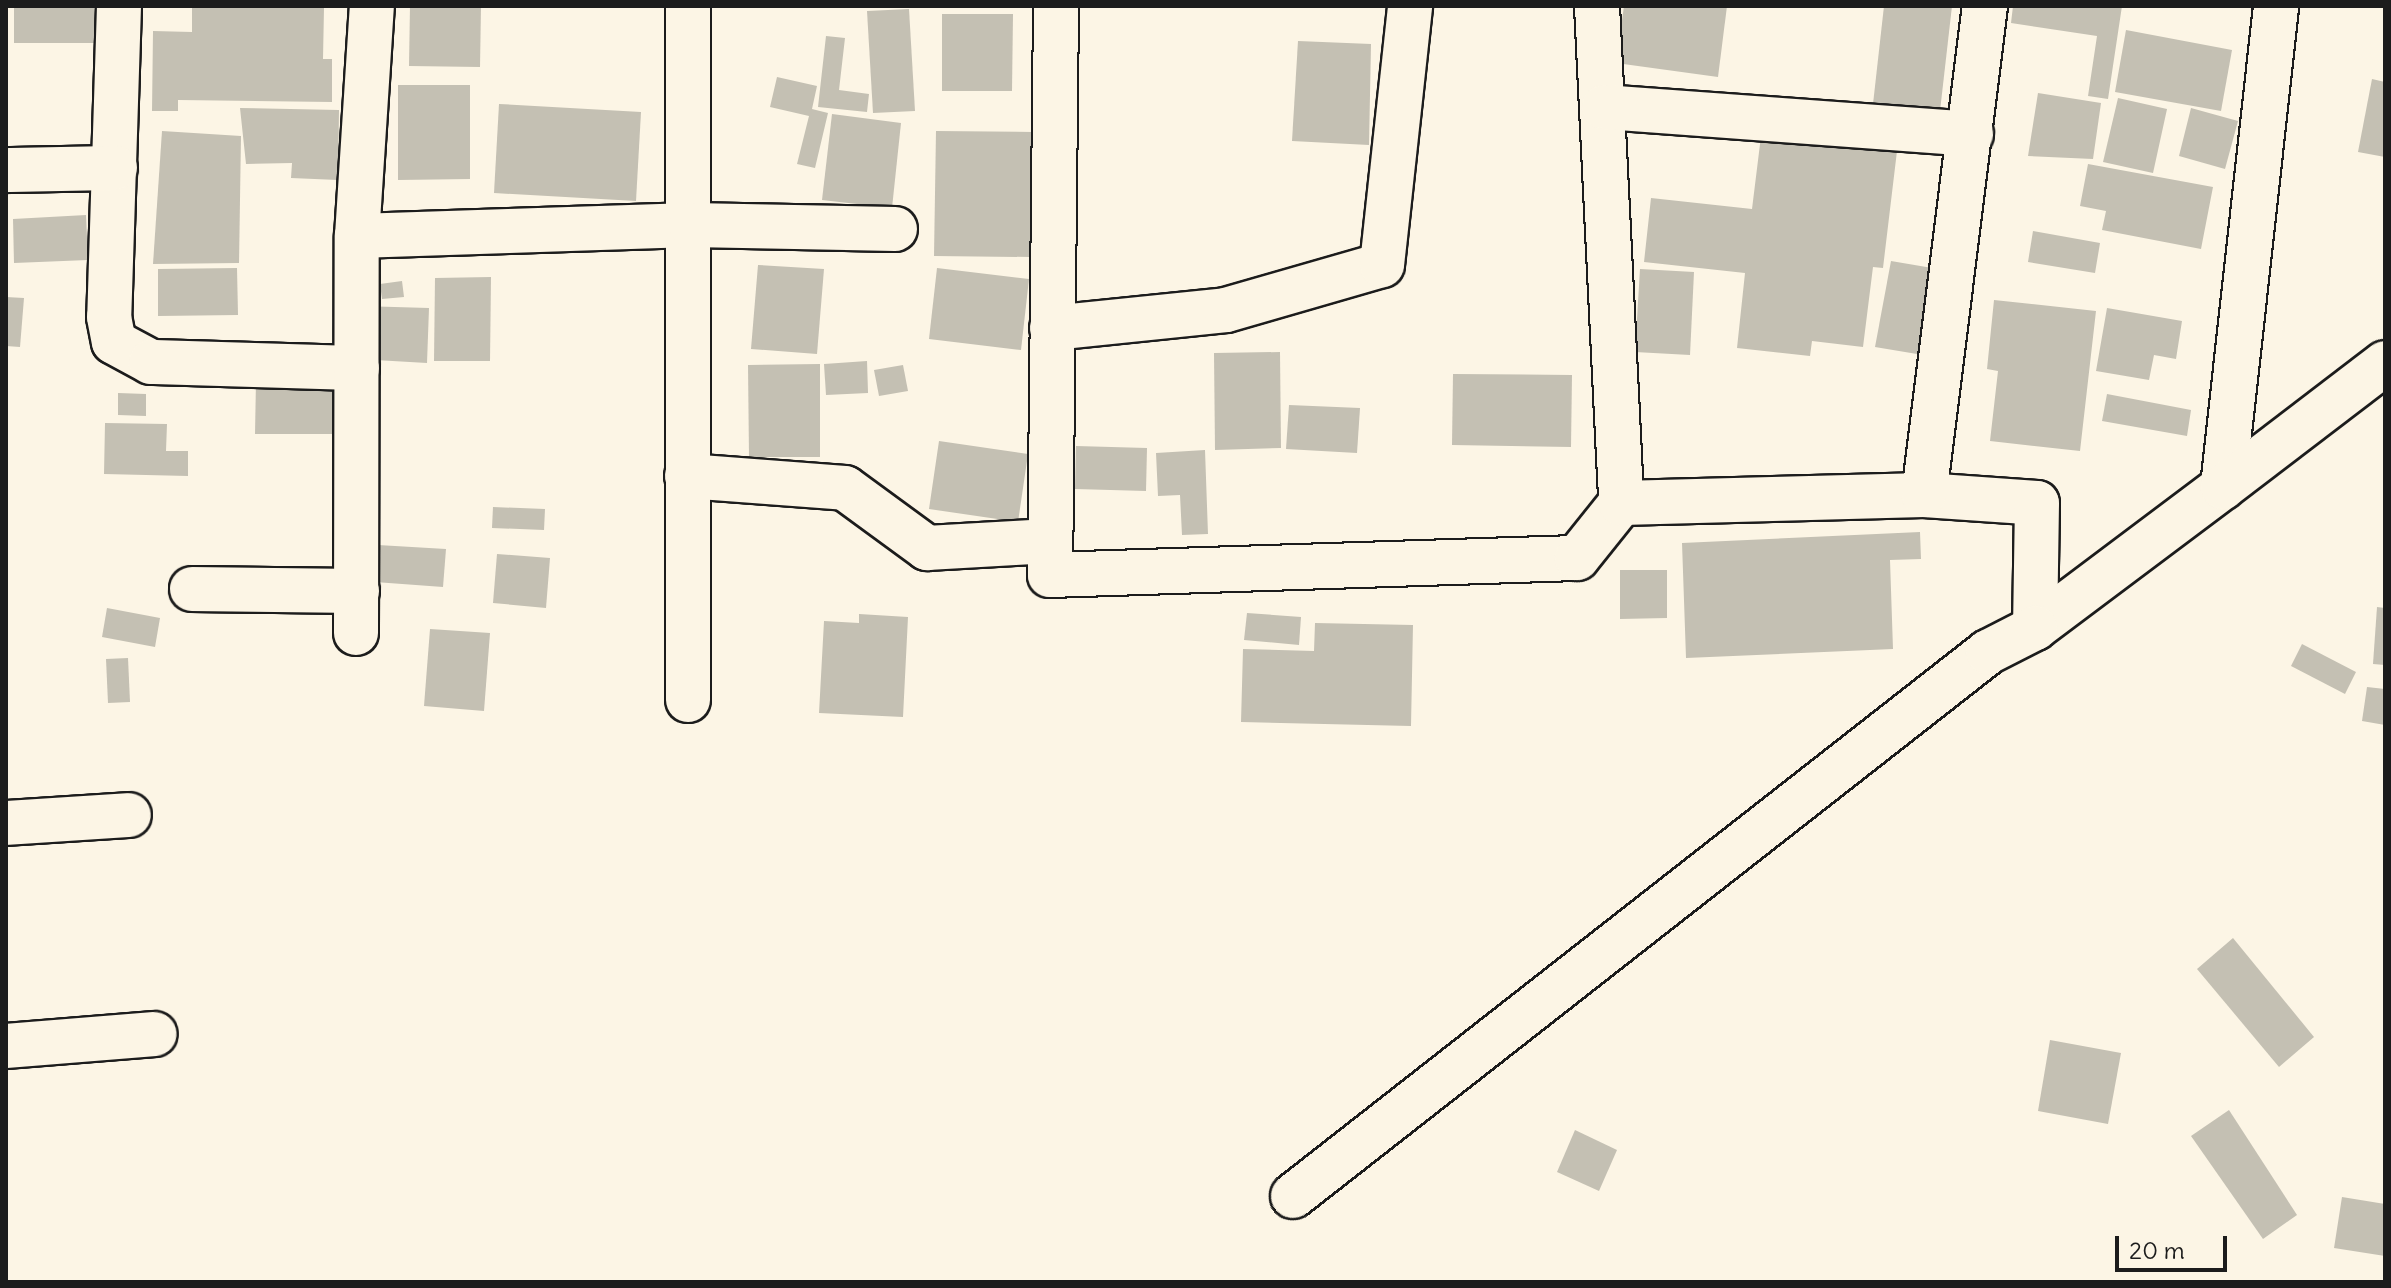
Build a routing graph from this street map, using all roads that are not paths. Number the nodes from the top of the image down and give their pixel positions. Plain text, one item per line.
1 (119, 6) edge
2 (372, 6) edge
3 (688, 6) edge
4 (1056, 6) edge
5 (1410, 6) edge
6 (1597, 6) edge
7 (1985, 6) edge
8 (2276, 6) edge
9 (1604, 107) junction
10 (1971, 134) junction
11 (115, 168) junction
12 (6, 170) edge
13 (691, 225) junction
14 (895, 229) dead end
15 (357, 236) junction
16 (1052, 328) junction
17 (2385, 363) edge
18 (357, 368) junction
19 (687, 476) junction
20 (2223, 487) junction
21 (1924, 495) junction
22 (1621, 503) junction
23 (1050, 541) junction
24 (192, 589) dead end
25 (2035, 628) junction
26 (688, 700) dead end
27 (129, 815) dead end
28 (6, 823) edge
29 (155, 1034) dead end
30 (6, 1046) edge
31 (1293, 1196) dead end

1 - 11 street
2 - 15 street
3 - 13 street
4 - 16 street
5 - 16 street
6 - 9 street
7 - 10 street
8 - 20 street
9 - 10 street
9 - 22 street
10 - 21 street
11 - 12 street
11 - 18 street
13 - 14 street
13 - 15 street
13 - 19 street
15 - 18 street
16 - 23 street
17 - 20 street
18 - 24 street
19 - 23 street
19 - 26 street
20 - 25 street
21 - 22 street
21 - 25 street
22 - 23 street
25 - 31 street
27 - 28 street
29 - 30 street

